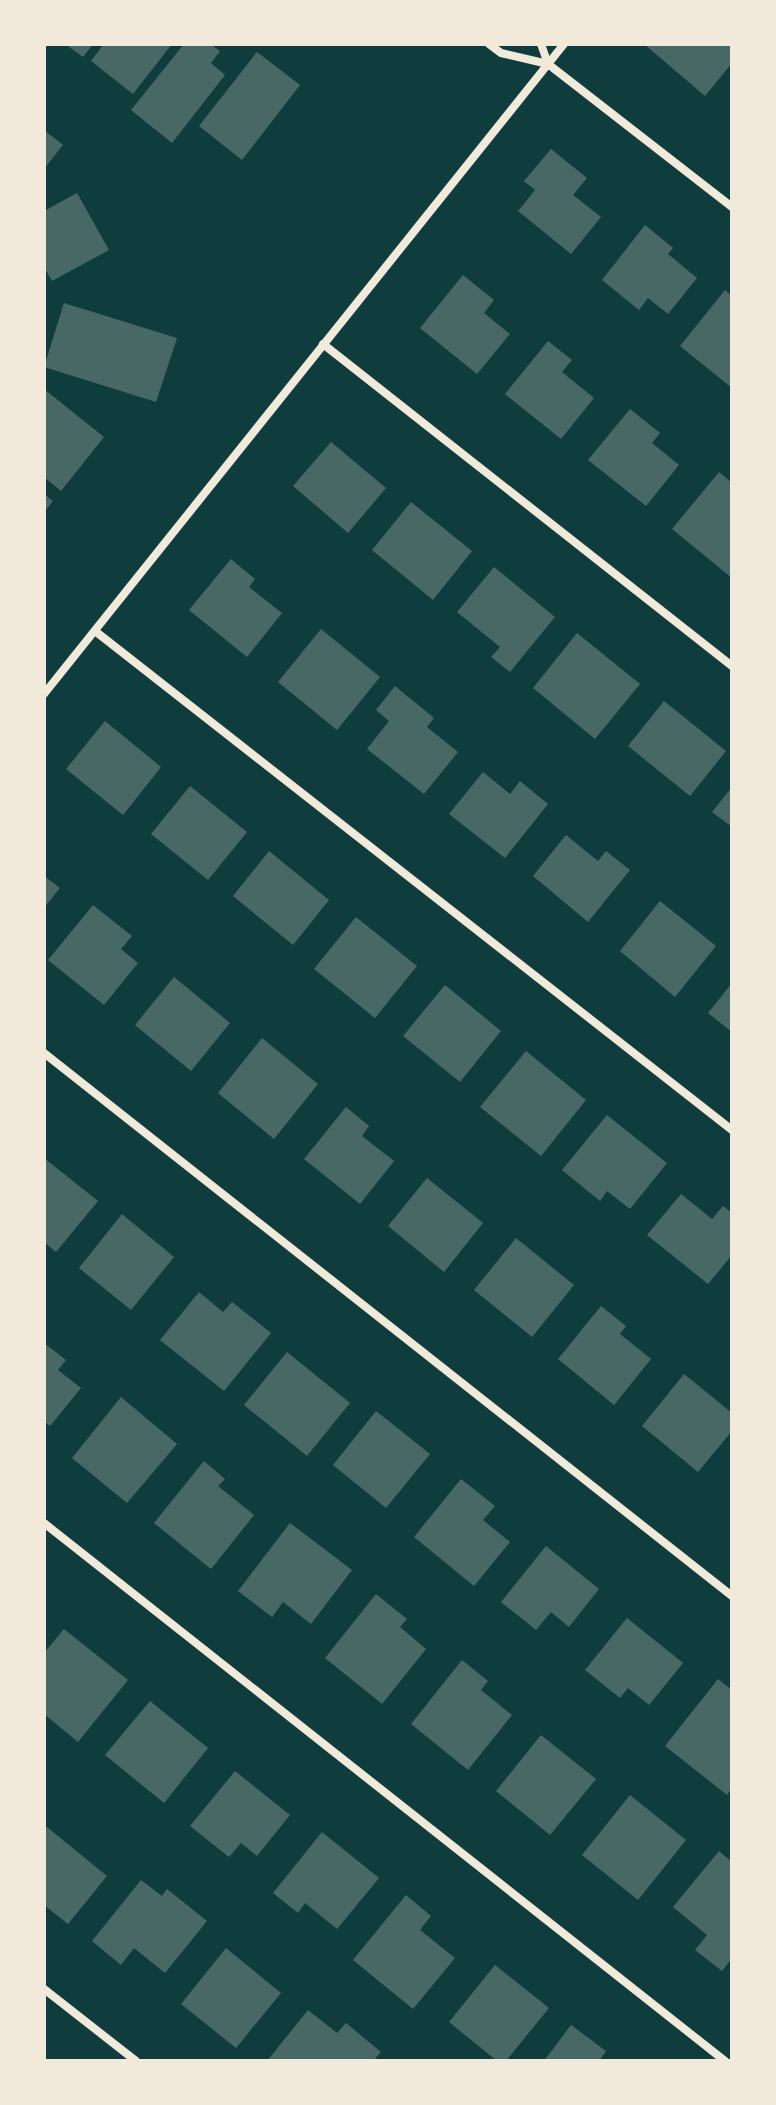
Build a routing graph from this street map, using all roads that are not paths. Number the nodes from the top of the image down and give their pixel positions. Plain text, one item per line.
1 (489, 44) edge
2 (541, 44) edge
3 (564, 44) edge
4 (548, 64) junction
5 (732, 207) edge
6 (323, 344) junction
7 (95, 631) junction
8 (732, 666) edge
9 (44, 694) edge
10 (44, 1053) edge
11 (732, 1130) edge
12 (44, 1523) edge
13 (732, 1596) edge
14 (44, 1989) edge
15 (136, 2061) edge
16 (725, 2061) edge

1 - 4 street
2 - 4 street
3 - 4 street
4 - 5 street
4 - 6 street
6 - 7 street
6 - 8 street
7 - 9 street
7 - 11 street
10 - 13 street
12 - 16 street
14 - 15 street

